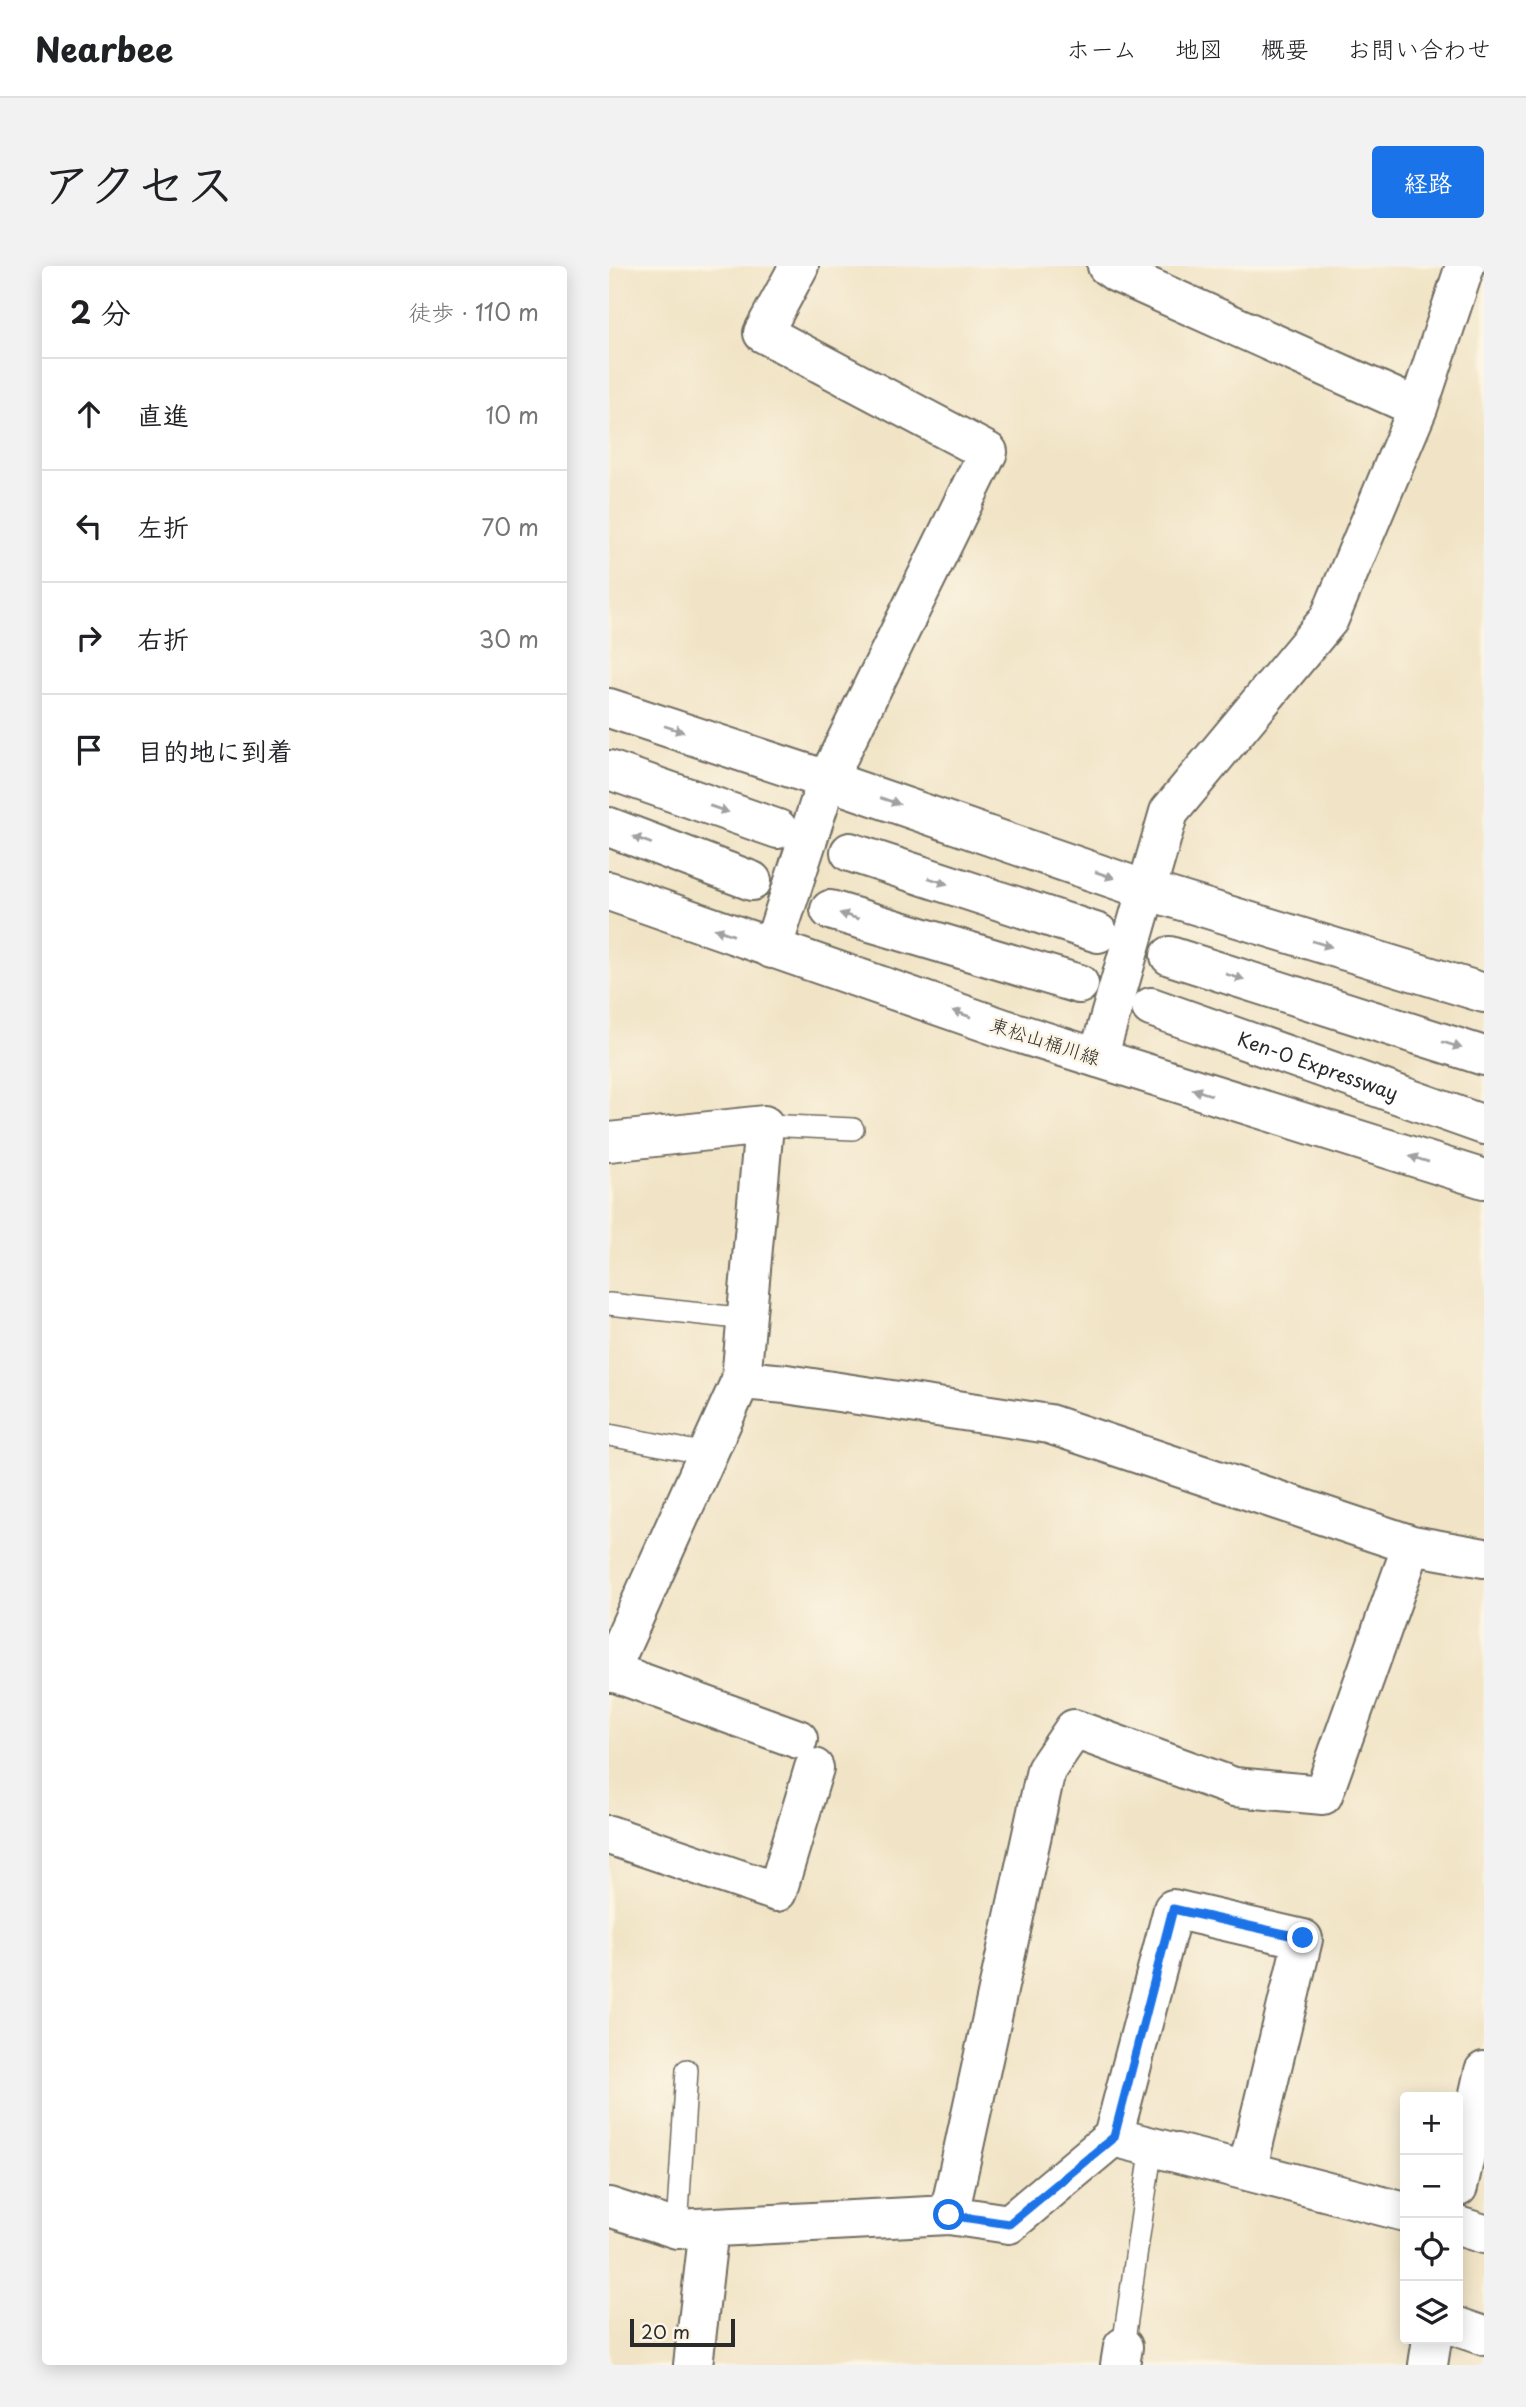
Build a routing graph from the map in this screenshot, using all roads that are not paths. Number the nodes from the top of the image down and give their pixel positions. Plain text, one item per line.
1 (799, 266) edge
2 (1107, 266) edge
3 (1455, 269) edge
4 (1417, 408) junction
5 (609, 708) edge
6 (609, 770) edge
7 (827, 780) junction
8 (609, 827) edge
9 (778, 829) dead end
10 (850, 852) dead end
11 (752, 881) dead end
12 (1146, 890) junction
13 (609, 891) edge
14 (830, 910) dead end
15 (1098, 933) dead end
16 (772, 949) junction
17 (1170, 956) dead end
18 (1079, 984) dead end
19 (1484, 993) edge
20 (1151, 1007) dead end
21 (1484, 1056) edge
22 (1098, 1059) junction
23 (764, 1125) junction
24 (1484, 1125) edge
25 (853, 1129) dead end
26 (609, 1142) edge
27 (1484, 1180) edge
28 (609, 1304) edge
29 (747, 1319) junction
30 (741, 1380) junction
31 (609, 1434) edge
32 (707, 1454) junction
33 (1412, 1545) junction
34 (1484, 1558) edge
35 (609, 1672) edge
36 (609, 1835) edge
37 (687, 2070) dead end
38 (1484, 2071) edge
39 (1114, 2137) junction
40 (1152, 2145) junction
41 (1463, 2165) edge
42 (1247, 2171) junction
43 (609, 2207) edge
44 (1400, 2211) edge
45 (949, 2215) junction
46 (1463, 2228) edge
47 (693, 2229) junction
48 (1484, 2234) edge
49 (1463, 2329) edge
50 (1484, 2336) edge
51 (1431, 2344) edge
52 (1122, 2356) edge
53 (693, 2365) edge
54 (1428, 2365) edge

1 - 7 main road
2 - 4 main road
3 - 4 main road
4 - 12 main road
5 -> 7 main road
6 -> 9 main road
7 -> 12 main road
7 - 16 main road
11 -> 8 main road
10 -> 15 main road
12 -> 19 main road
12 - 22 main road
16 -> 13 main road, 東松山桶川線
18 -> 14 main road
22 -> 16 main road, 東松山桶川線
17 -> 21 main road
20 - 24 main road, Ken-O Expressway
27 -> 22 main road, 東松山桶川線
23 - 25 lane
23 - 26 main road
23 - 29 main road
28 - 29 lane
29 - 30 main road
30 - 32 main road
30 - 33 main road
31 - 32 lane
32 - 35 main road
33 - 34 main road
33 - 45 main road
35 - 36 main road
37 - 47 lane
38 - 41 main road
39 - 40 main road
39 - 42 main road
39 - 45 main road
40 - 42 main road
40 - 52 lane
42 - 44 main road
43 - 47 main road
45 - 47 main road
46 - 48 main road
47 - 53 main road
49 - 50 main road
51 - 54 main road

